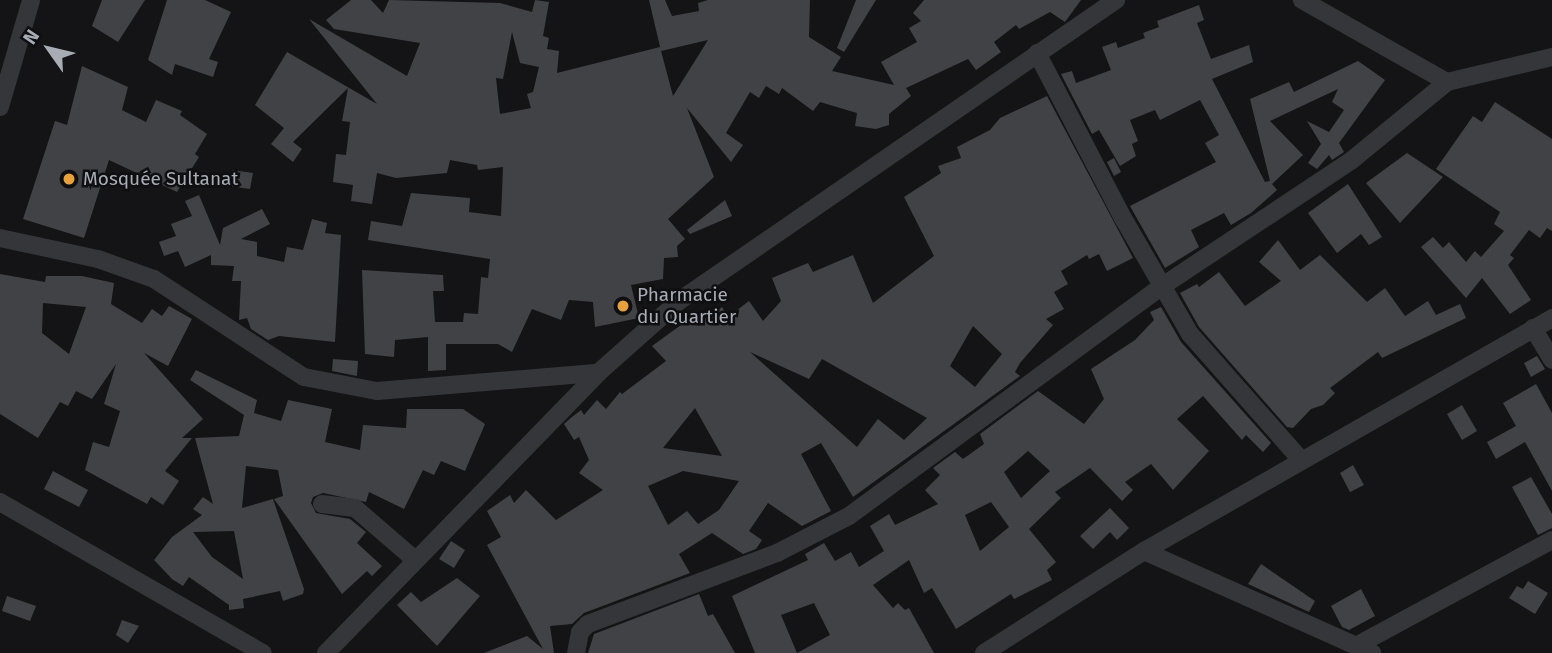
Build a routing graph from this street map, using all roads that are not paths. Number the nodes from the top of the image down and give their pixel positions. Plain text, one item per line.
1 (31, 0) edge
2 (1116, 0) edge
3 (1302, 0) edge
4 (1037, 53) junction
5 (1552, 57) edge
6 (1447, 82) junction
7 (0, 107) edge
8 (0, 238) edge
9 (1161, 287) junction
10 (1552, 318) edge
11 (1533, 328) junction
12 (1552, 360) edge
13 (598, 373) junction
14 (1302, 461) junction
15 (0, 502) edge
16 (322, 504) dead end
17 (1552, 540) edge
18 (1144, 551) junction
19 (414, 559) junction
20 (1364, 650) edge
21 (263, 653) edge
22 (326, 653) edge
23 (576, 653) edge
24 (984, 653) edge

1 - 7 street
2 - 4 street
3 - 6 street
4 - 9 street
4 - 13 street
5 - 6 street
6 - 9 street
8 - 13 street
9 - 14 street
9 - 23 street
10 - 11 street
11 - 12 street
11 - 14 street
13 - 19 street
14 - 18 street
15 - 21 street
16 - 19 street
17 - 20 street
18 - 20 street
18 - 24 street
19 - 22 street

